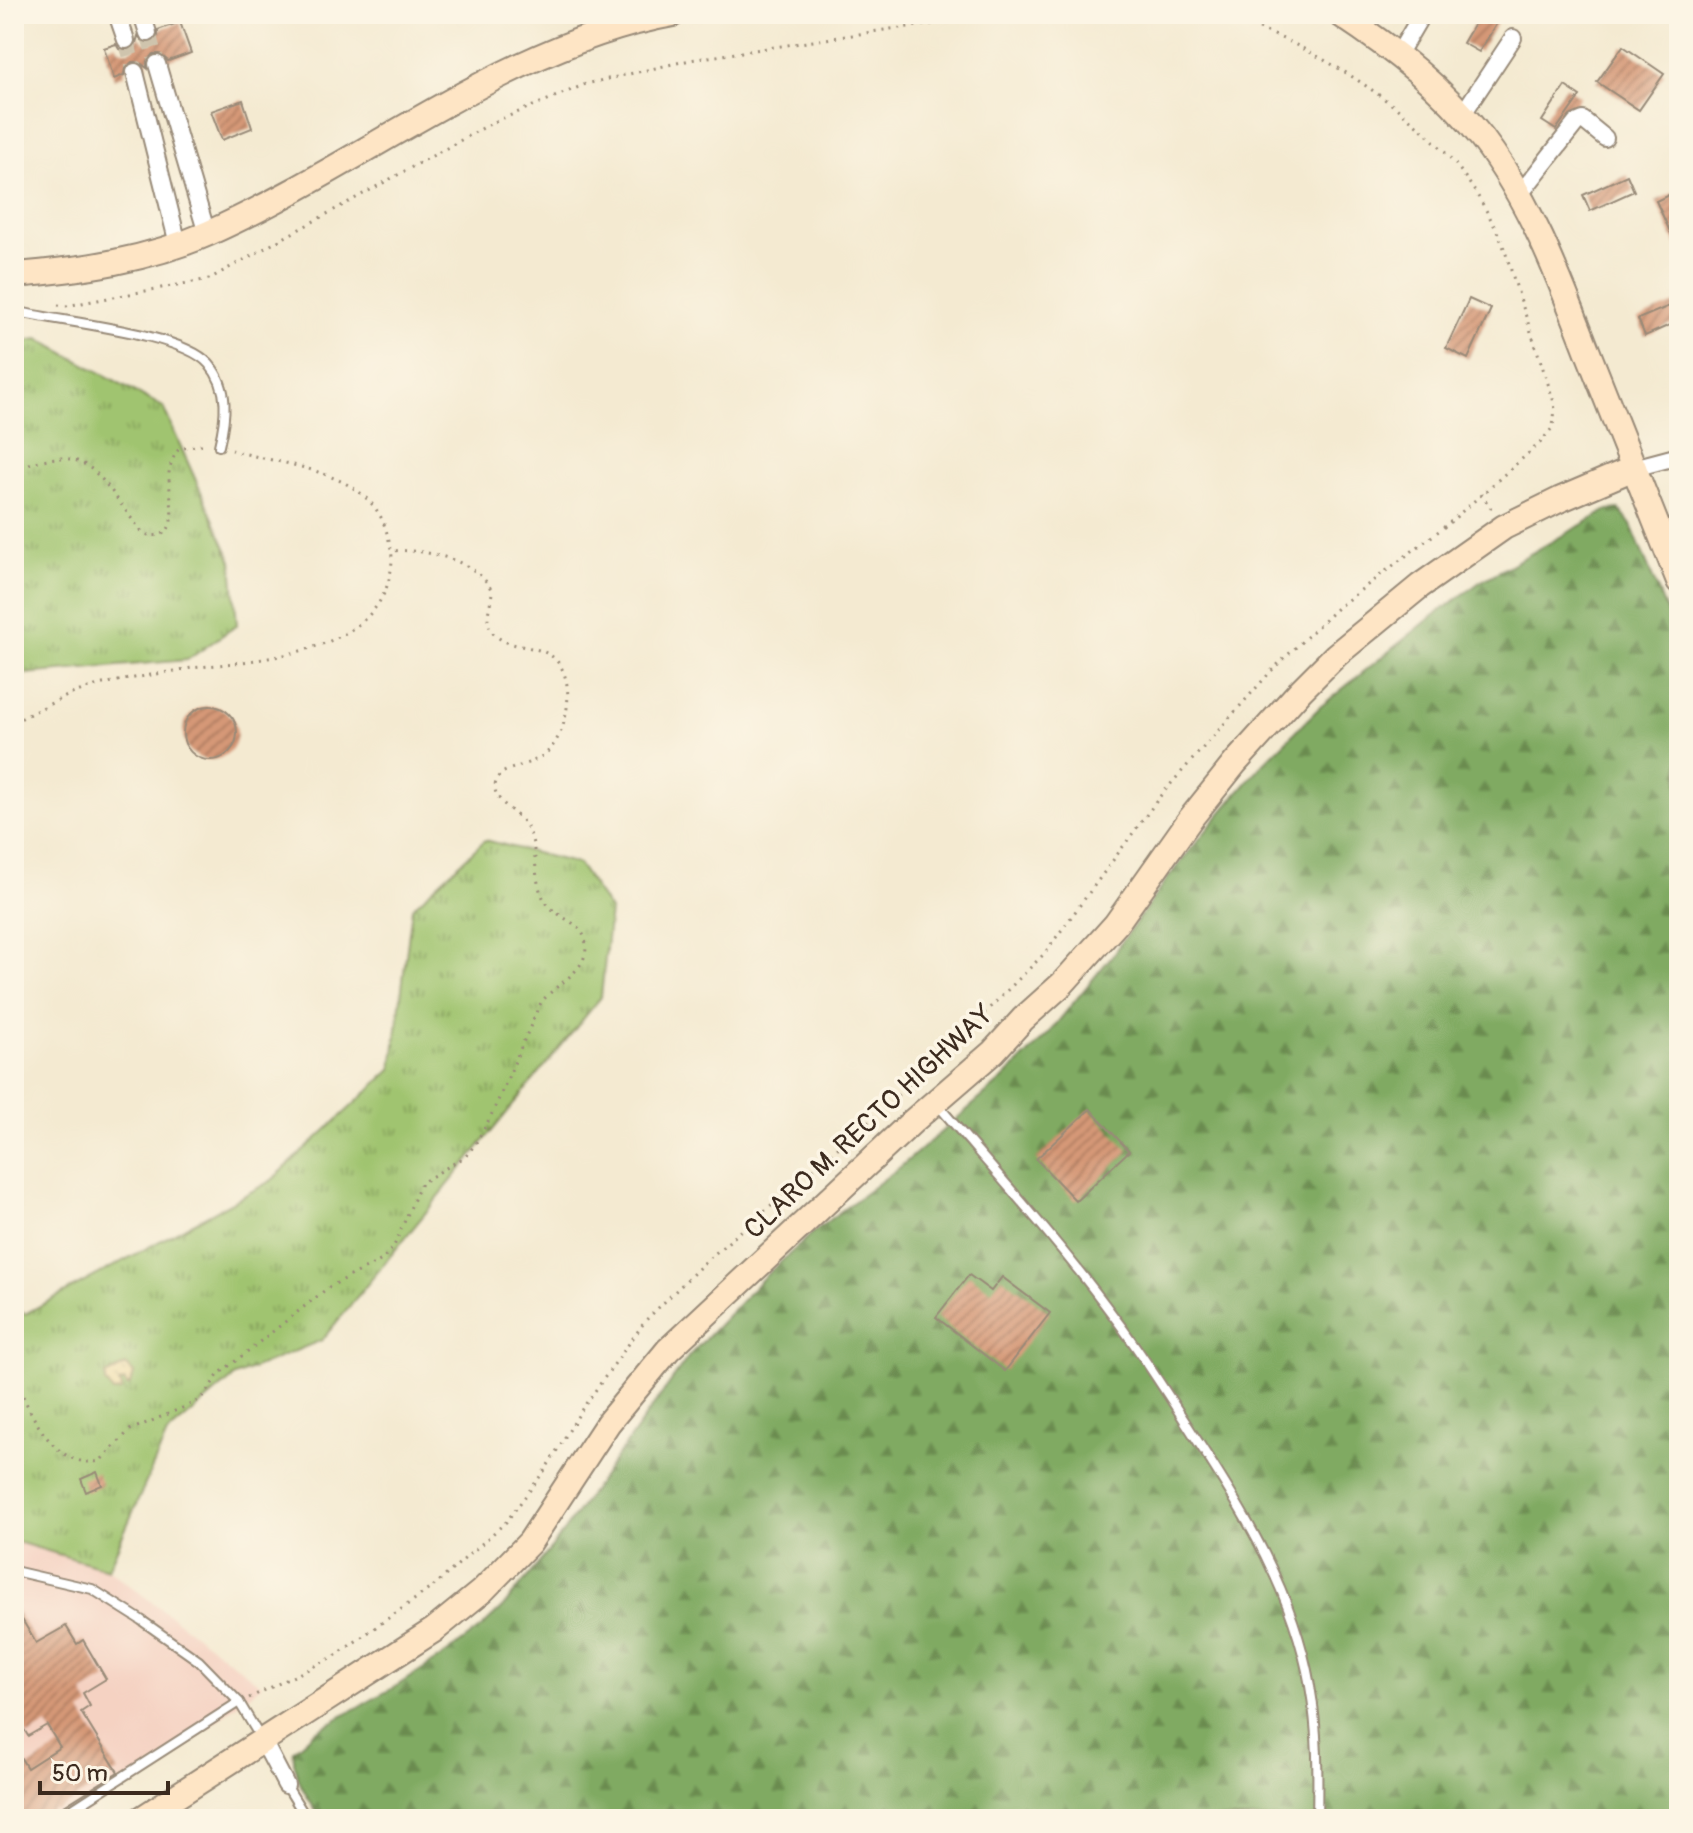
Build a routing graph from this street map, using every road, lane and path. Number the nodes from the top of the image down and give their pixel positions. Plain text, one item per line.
1 (117, 14) edge
2 (142, 14) edge
3 (673, 14) edge
4 (1017, 14) edge
5 (1211, 14) edge
6 (1340, 14) edge
7 (1422, 14) edge
8 (148, 33) tunnel mouth
9 (1513, 38) dead end
10 (126, 40) tunnel mouth
11 (1398, 55) junction
12 (157, 64) tunnel mouth
13 (135, 72) tunnel mouth
14 (1462, 115) junction
15 (1605, 138) dead end
16 (1520, 194) junction
17 (207, 234) junction
18 (178, 244) junction
19 (14, 275) edge
20 (53, 305) dead end
21 (14, 311) edge
22 (219, 446) junction
23 (1679, 456) edge
24 (1634, 468) junction
25 (14, 470) edge
26 (392, 551) junction
27 (1679, 581) edge
28 (14, 722) edge
29 (936, 1103) junction
30 (14, 1374) edge
31 (14, 1571) edge
32 (239, 1702) junction
33 (263, 1741) junction
34 (286, 1785) joint
35 (57, 1819) edge
36 (141, 1819) edge
37 (307, 1819) edge
38 (1317, 1819) edge

1 - 10 street
2 - 8 street
3 - 17 main road
4 - 20 path
5 - 32 path
6 - 11 main road
7 - 11 street
9 - 14 street
11 - 14 main road
12 - 17 street
13 - 18 street
14 - 16 main road
15 - 16 street
16 - 24 main road
17 - 18 main road
18 - 19 main road
21 - 22 lane
22 - 25 path
22 - 26 path
23 - 24 street
24 - 27 main road
24 - 29 main road, CLARO M. RECTO HIGHWAY
26 - 28 path
26 - 30 path
29 - 33 main road, CLARO M. RECTO HIGHWAY
29 - 38 lane
31 - 32 lane
32 - 33 lane
32 - 35 lane
33 - 34 street
33 - 36 main road, CLARO M. RECTO HIGHWAY
34 - 37 lane

